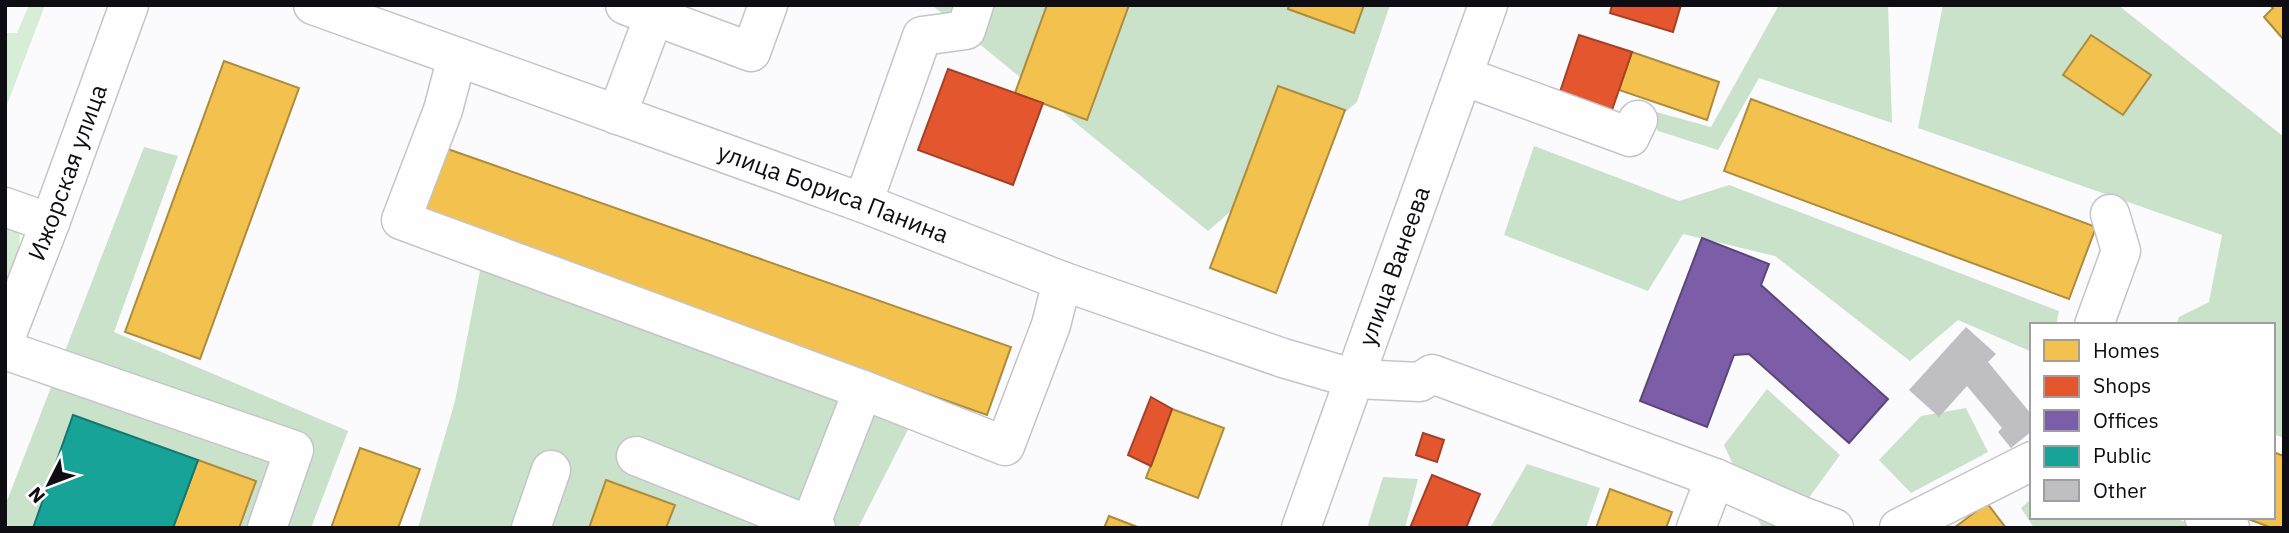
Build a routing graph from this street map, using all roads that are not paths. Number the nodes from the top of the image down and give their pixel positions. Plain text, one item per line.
1 (129, 5) edge
2 (313, 5) edge
3 (768, 5) edge
4 (974, 5) edge
5 (1488, 5) edge
6 (640, 11) edge
7 (457, 57) junction
8 (1462, 76) junction
9 (617, 115) junction
10 (1638, 120) dead end
11 (863, 203) junction
12 (5, 207) edge
13 (2110, 214) dead end
14 (50, 223) junction
15 (1062, 281) junction
16 (2095, 323) edge
17 (5, 339) edge
18 (5, 350) edge
19 (1355, 379) junction
20 (863, 390) junction
21 (636, 456) dead end
22 (2030, 462) edge
23 (551, 470) dead end
24 (1714, 478) junction
25 (2209, 519) edge
26 (1797, 522) edge
27 (812, 527) edge
28 (267, 528) edge
29 (531, 528) edge
30 (1301, 528) edge
31 (1696, 528) edge
32 (1834, 528) edge
33 (1899, 528) edge
34 (2230, 528) edge

1 - 14 street, Ижорская улица
2 - 7 street, улица Бориса Панина
3 - 6 street
4 - 11 street
5 - 8 street, улица Ванеева
6 - 9 street
7 - 9 street, улица Бориса Панина
7 - 20 street
8 - 10 street
8 - 19 street, улица Ванеева
9 - 11 street, улица Бориса Панина
11 - 15 street, улица Бориса Панина
12 - 14 street
13 - 16 street
14 - 17 street, Ижорская улица
15 - 19 street, улица Бориса Панина
15 - 20 street
18 - 28 street
19 - 24 street, улица Бориса Панина
19 - 30 street, улица Ванеева
20 - 27 street
21 - 27 street
22 - 33 street
23 - 29 street
24 - 26 street
24 - 31 street
25 - 34 street
26 - 32 street

